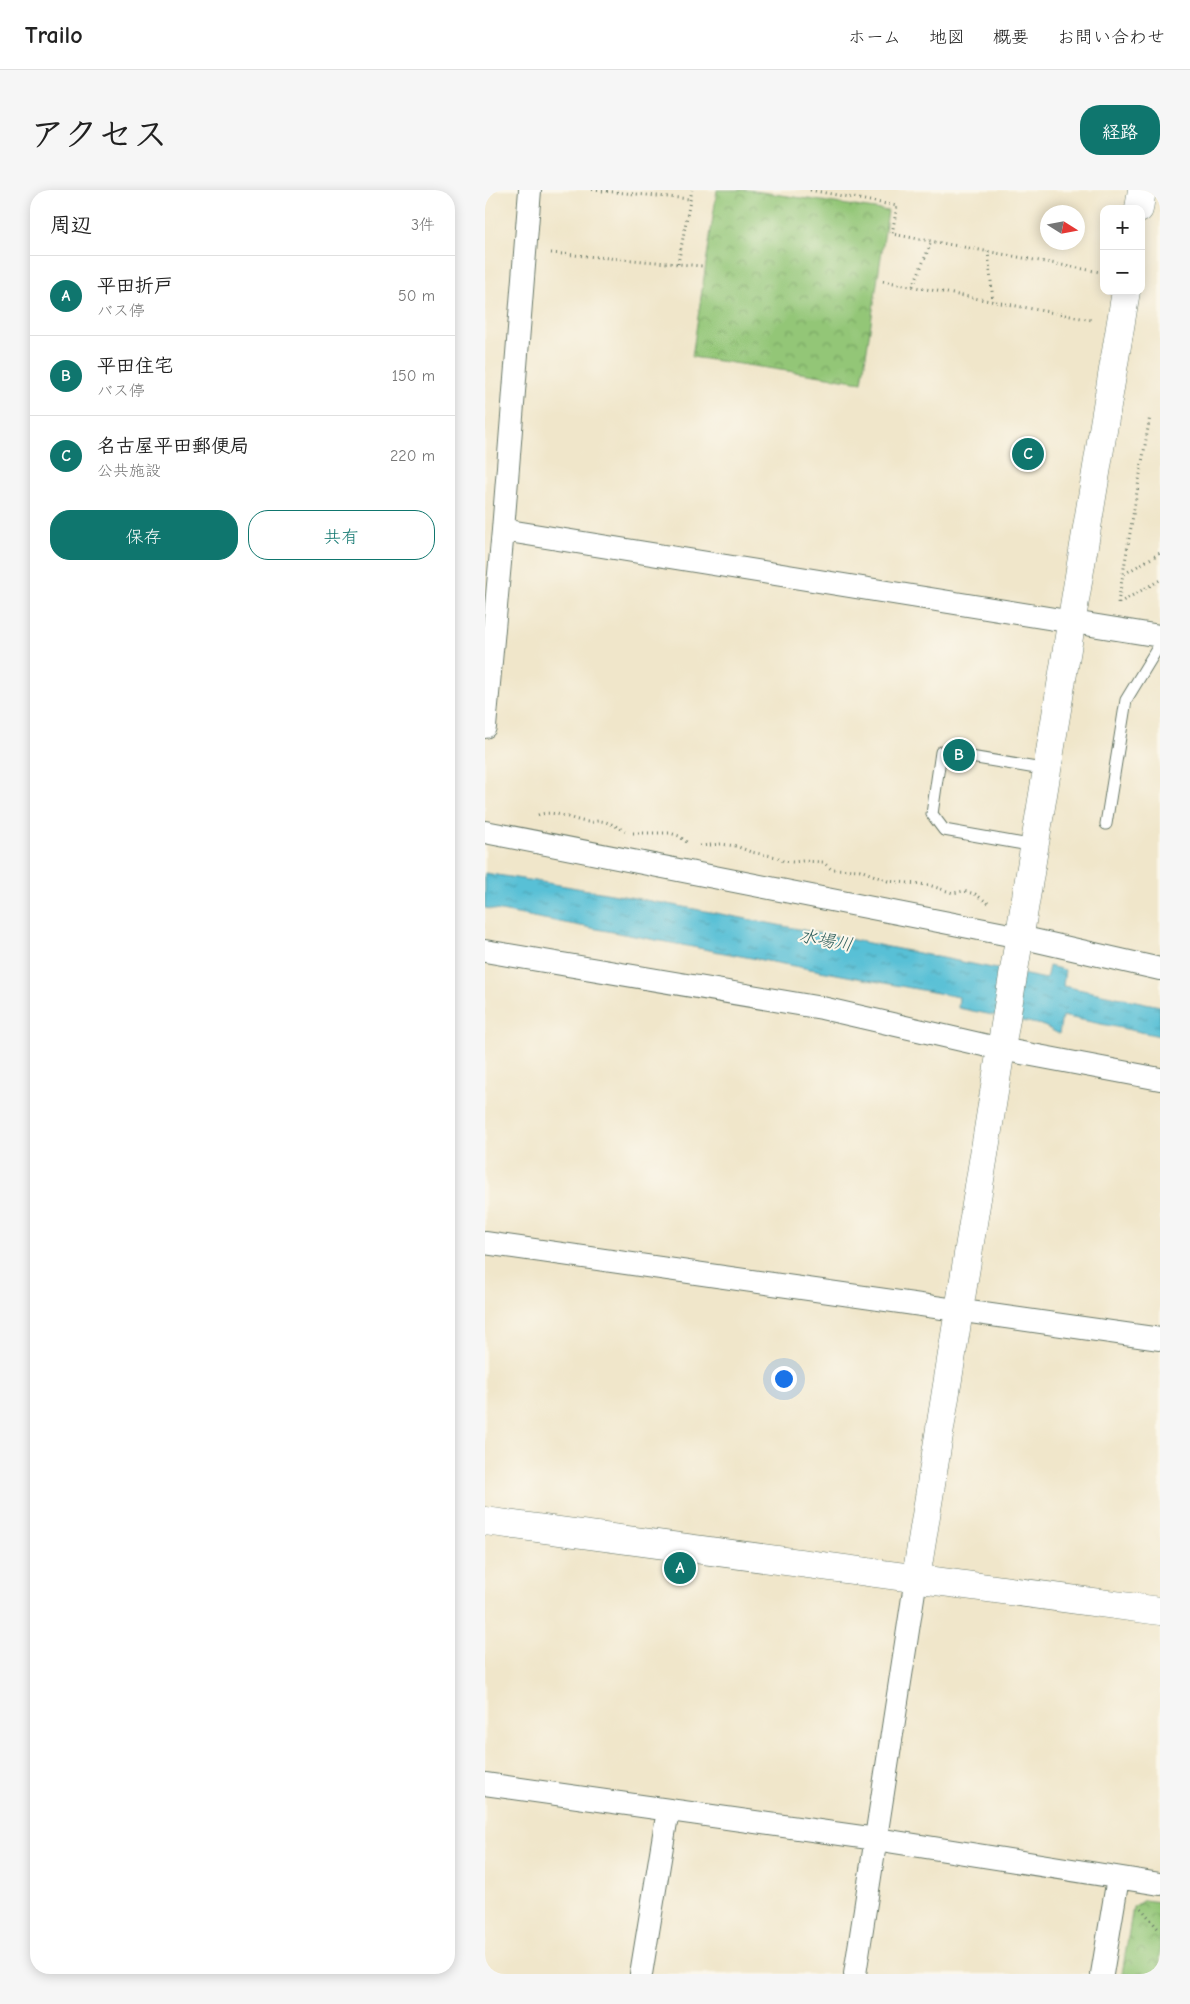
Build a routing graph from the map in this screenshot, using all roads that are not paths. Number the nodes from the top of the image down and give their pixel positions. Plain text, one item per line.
1 (530, 190) edge
2 (1142, 190) edge
3 (1140, 205) edge
4 (1125, 295) edge
5 (503, 530) junction
6 (1072, 622) junction
7 (1160, 636) edge
8 (1160, 644) edge
9 (485, 727) edge
10 (1048, 770) junction
11 (1106, 824) dead end
12 (485, 832) edge
13 (1035, 846) junction
14 (1019, 946) junction
15 (485, 951) edge
16 (1160, 969) edge
17 (1002, 1041) junction
18 (1160, 1079) edge
19 (485, 1243) edge
20 (960, 1310) junction
21 (1160, 1340) edge
22 (485, 1522) edge
23 (916, 1578) junction
24 (1160, 1611) edge
25 (485, 1784) edge
26 (668, 1810) junction
27 (876, 1840) junction
28 (1118, 1878) junction
29 (1160, 1884) edge
30 (641, 1974) edge
31 (855, 1974) edge
32 (1102, 1974) edge

1 - 5 street
2 - 3 street
4 - 6 street
5 - 6 street
5 - 9 street
6 - 7 street
6 - 10 street
8 - 11 lane
10 - 13 street
10 - 13 lane
12 - 14 street
13 - 14 street
14 - 16 street
14 - 17 street
15 - 17 street
17 - 18 street
17 - 20 street
19 - 20 street
20 - 21 street
20 - 23 street
22 - 23 street
23 - 24 street
23 - 27 street
25 - 26 street
26 - 27 street
26 - 30 street
27 - 28 street
27 - 31 street
28 - 29 street
28 - 32 street

